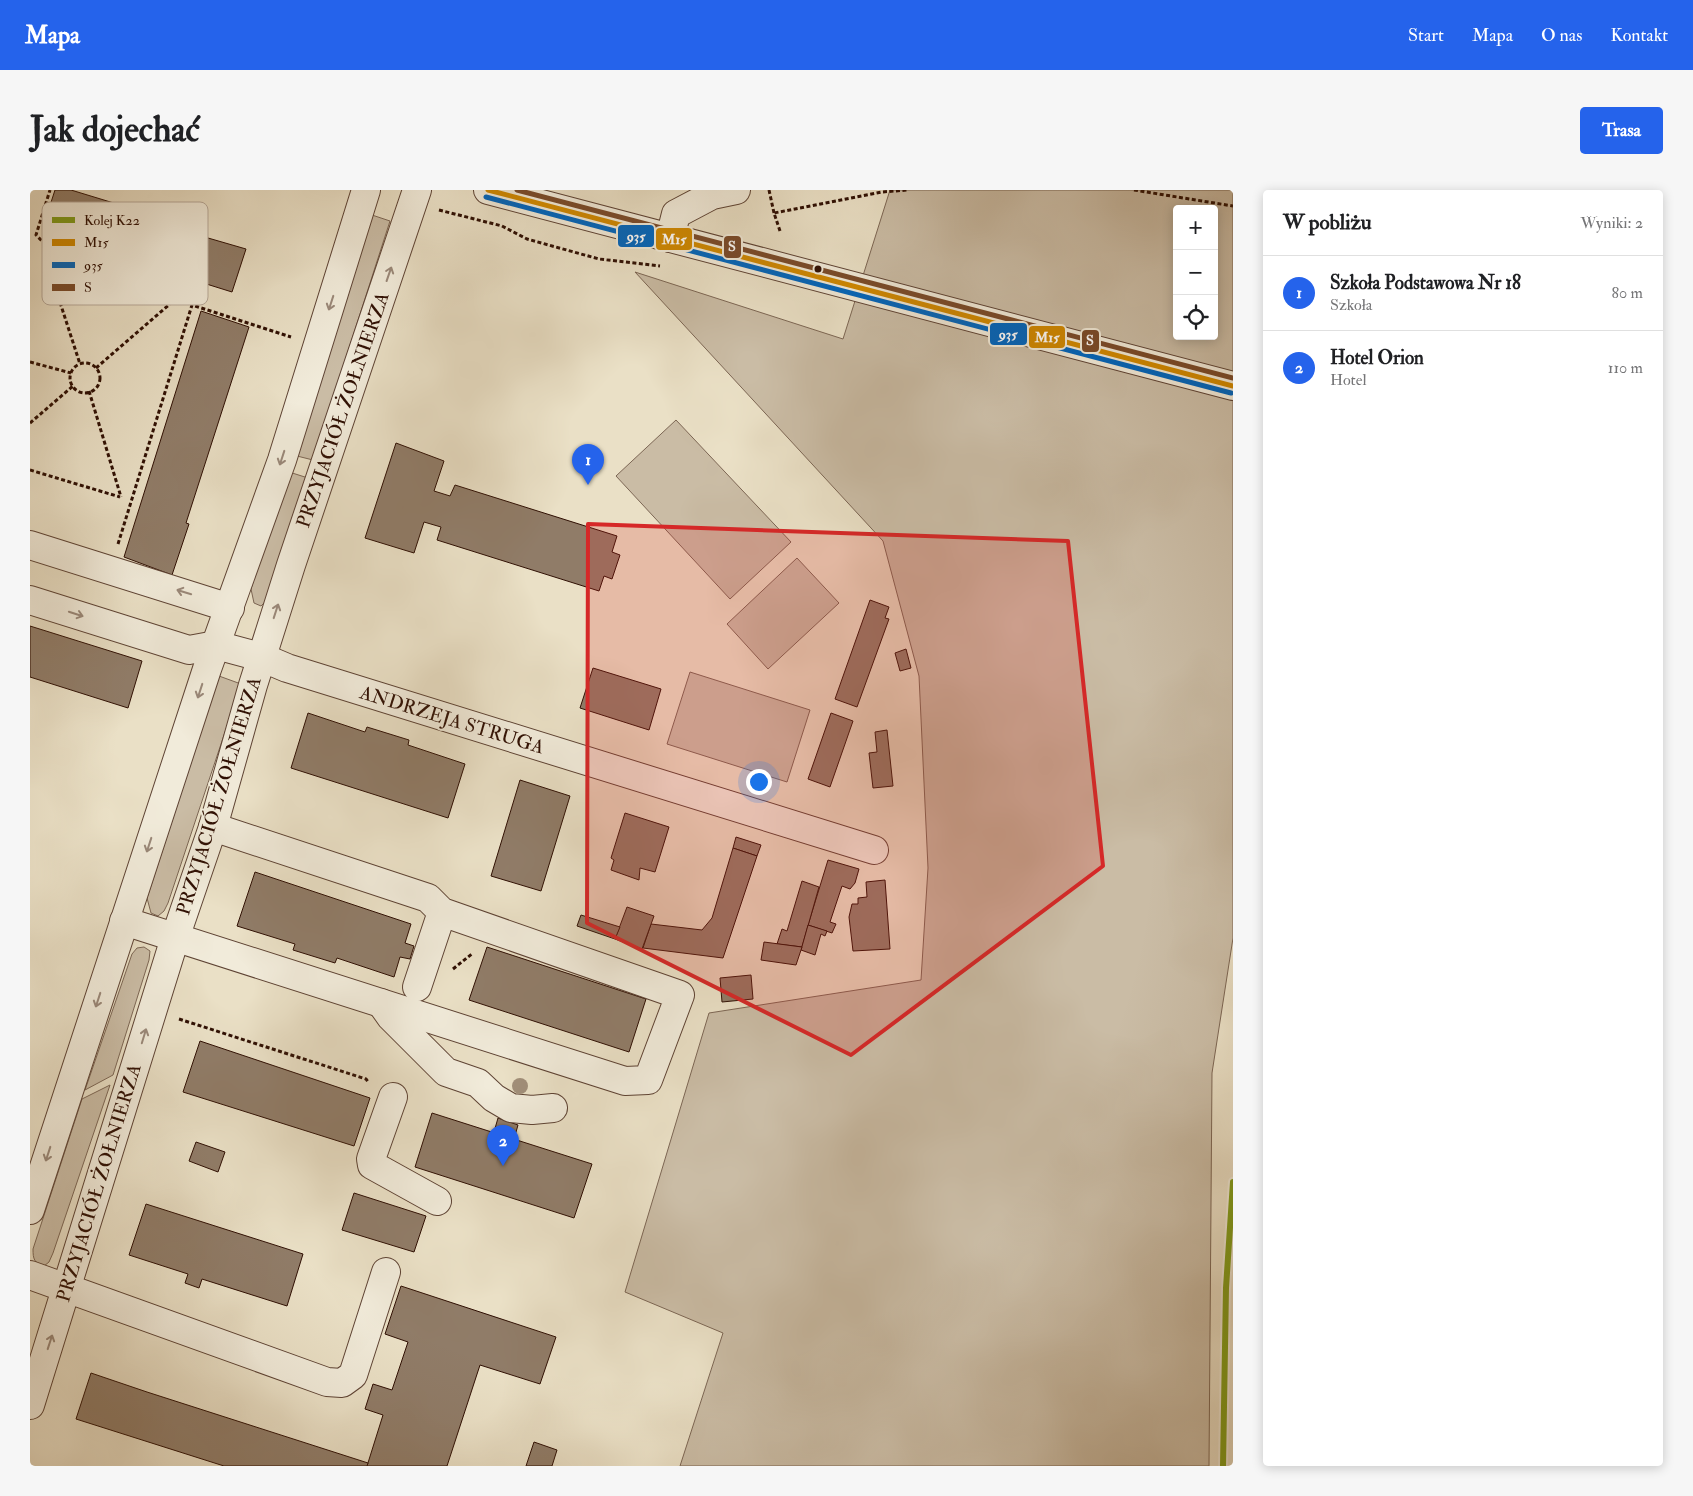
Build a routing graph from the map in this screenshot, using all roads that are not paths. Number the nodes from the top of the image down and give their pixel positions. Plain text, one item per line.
1 (366, 190) edge
2 (416, 190) edge
3 (488, 190) edge
4 (736, 190) edge
5 (670, 238) junction
6 (1233, 386) edge
7 (30, 545) edge
8 (30, 600) edge
9 (230, 608) junction
10 (216, 645) junction
11 (261, 657) junction
12 (213, 827) junction
13 (874, 850) dead end
14 (442, 912) junction
15 (124, 920) junction
16 (174, 938) junction
17 (417, 987) dead end
18 (381, 1003) junction
19 (393, 1098) road end
20 (553, 1108) dead end
21 (437, 1201) dead end
22 (30, 1210) edge
23 (386, 1272) dead end
24 (30, 1275) edge
25 (67, 1287) junction
26 (30, 1405) edge

1 -> 9 street
11 -> 2 street, PRZYJACIÓŁ ŻOŁNIERZA
3 - 5 street
4 - 5 street
5 - 6 street
9 -> 7 street
8 -> 10 street, ANDRZEJA STRUGA
9 - 10 street
10 - 11 street, ANDRZEJA STRUGA
10 -> 15 street
11 - 12 street, PRZYJACIÓŁ ŻOŁNIERZA
11 - 13 street, ANDRZEJA STRUGA
12 - 14 street
12 - 16 street, PRZYJACIÓŁ ŻOŁNIERZA
14 - 17 street
14 - 18 street
15 - 16 street
15 -> 22 street
16 - 18 street
25 -> 16 street, PRZYJACIÓŁ ŻOŁNIERZA
18 - 20 street
19 - 21 street
23 - 25 street
24 - 25 street
26 -> 25 street, PRZYJACIÓŁ ŻOŁNIERZA

